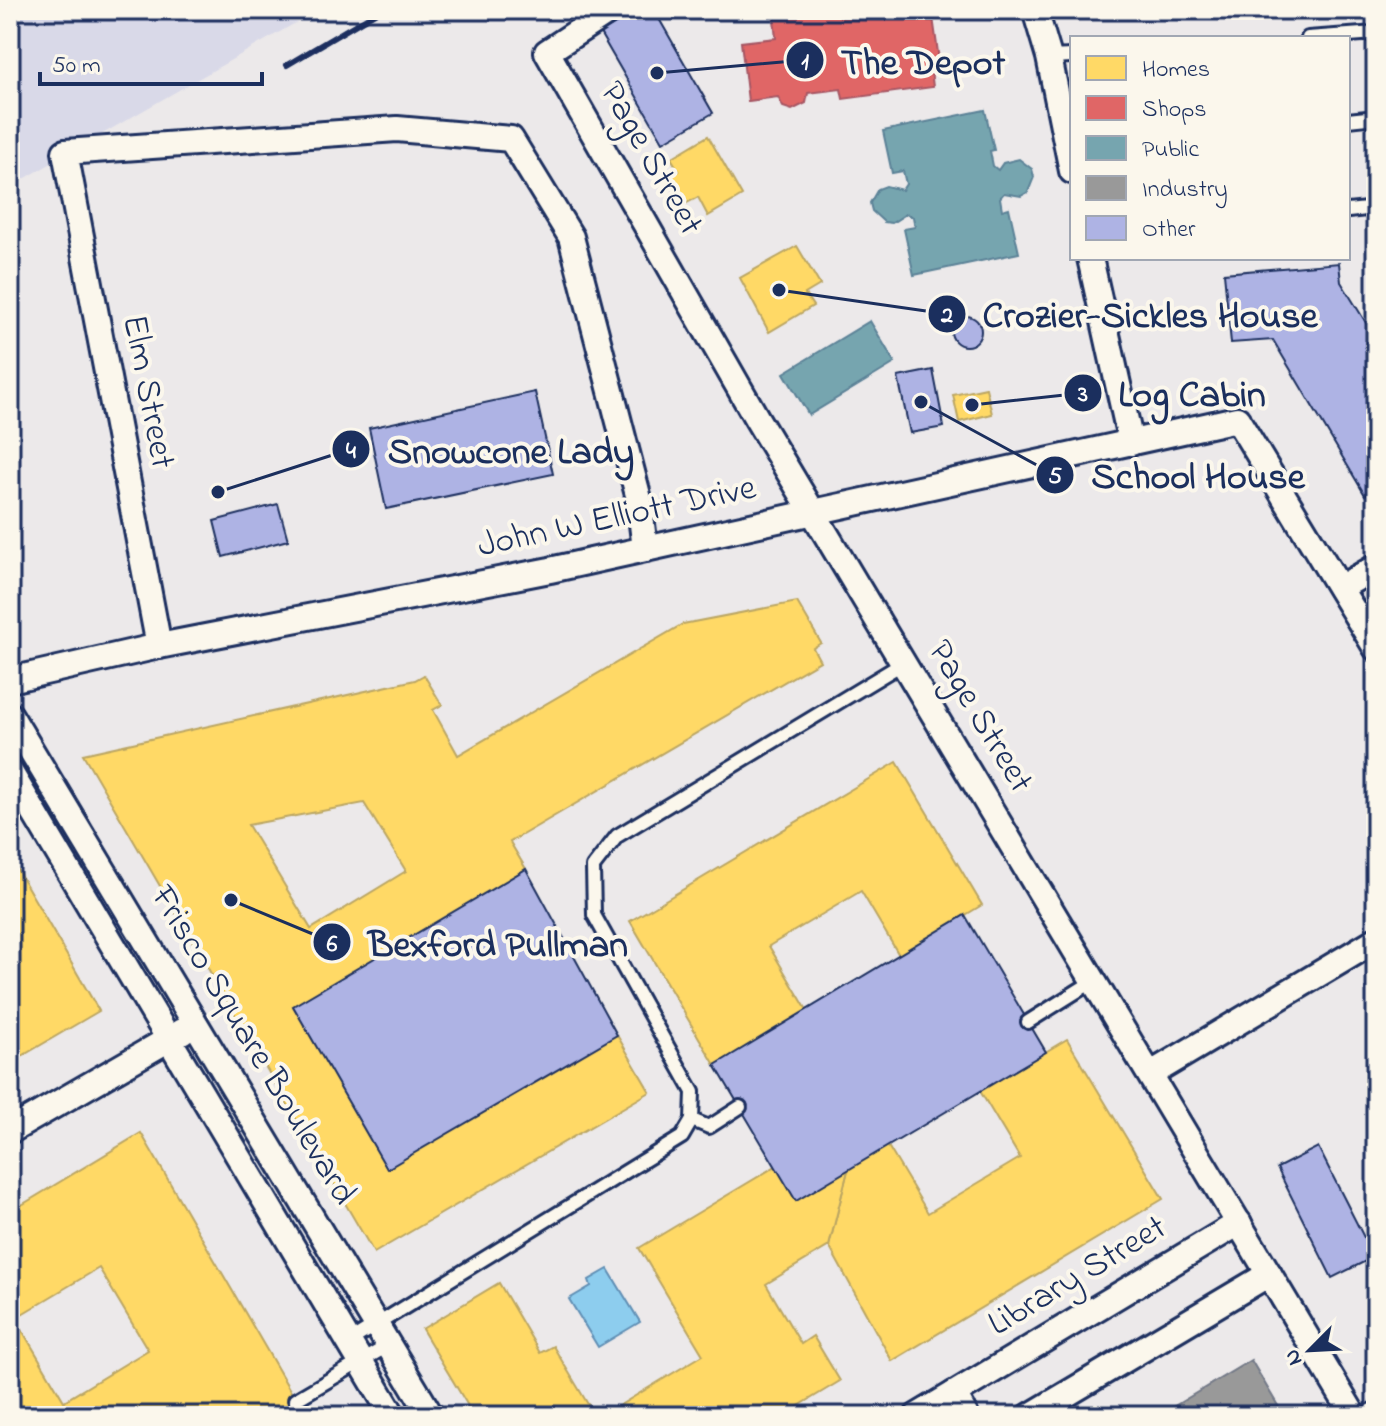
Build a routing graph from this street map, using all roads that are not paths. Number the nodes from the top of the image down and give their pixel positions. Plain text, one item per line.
1 (611, 10) edge
2 (1035, 10) edge
3 (1376, 33) edge
4 (1335, 36) edge
5 (1060, 56) edge
6 (1376, 117) edge
7 (1350, 120) edge
8 (1070, 152) edge
9 (1376, 208) edge
10 (1350, 211) edge
11 (1090, 260) edge
12 (1131, 443) junction
13 (815, 513) junction
14 (645, 549) junction
15 (1376, 567) edge
16 (1340, 588) junction
17 (159, 646) junction
18 (1376, 648) edge
19 (905, 662) junction
20 (10, 680) edge
21 (10, 715) edge
22 (10, 772) edge
23 (1376, 940) edge
24 (1095, 980) junction
25 (1028, 1022) dead end
26 (196, 1023) junction
27 (169, 1039) junction
28 (1151, 1074) junction
29 (740, 1107) dead end
30 (692, 1120) junction
31 (10, 1131) edge
32 (1239, 1223) junction
33 (1269, 1274) junction
34 (376, 1323) junction
35 (389, 1345) junction
36 (356, 1351) junction
37 (954, 1394) junction
38 (295, 1400) dead end
39 (393, 1416) edge
40 (431, 1416) edge
41 (917, 1416) edge
42 (966, 1416) edge
43 (1030, 1416) edge
44 (1354, 1416) edge

1 - 13 street, Page Street
2 - 5 street
3 - 4 lane
5 - 8 street
6 - 7 lane
9 - 10 lane
11 - 12 street
12 - 13 street, John W Elliott Drive
12 - 16 street, John W Elliott Drive
13 - 14 street, John W Elliott Drive
13 - 19 street, Page Street
14 - 17 street, John W Elliott Drive
14 - 17 street, Elm Street
15 - 16 street
16 - 18 street
17 - 20 street, John W Elliott Drive
19 - 24 street, Page Street
19 - 30 lane
21 - 26 street, Frisco Square Boulevard
22 - 27 street, Frisco Square Boulevard
23 - 28 street
24 - 25 lane
24 - 28 street, Page Street
26 - 27 street
26 - 34 street, Frisco Square Boulevard
27 - 31 street
27 - 36 street, Frisco Square Boulevard
28 - 32 street, Page Street
29 - 30 lane
30 - 34 lane
32 - 33 street, Page Street
32 - 37 street, Library Street
33 - 43 street
33 - 44 street, Page Street
34 - 35 street, Frisco Square Boulevard
34 - 36 lane
35 - 36 lane
35 - 40 street, Frisco Square Boulevard
36 - 38 lane
36 - 39 street, Frisco Square Boulevard
37 - 41 street, Library Street
37 - 42 street

